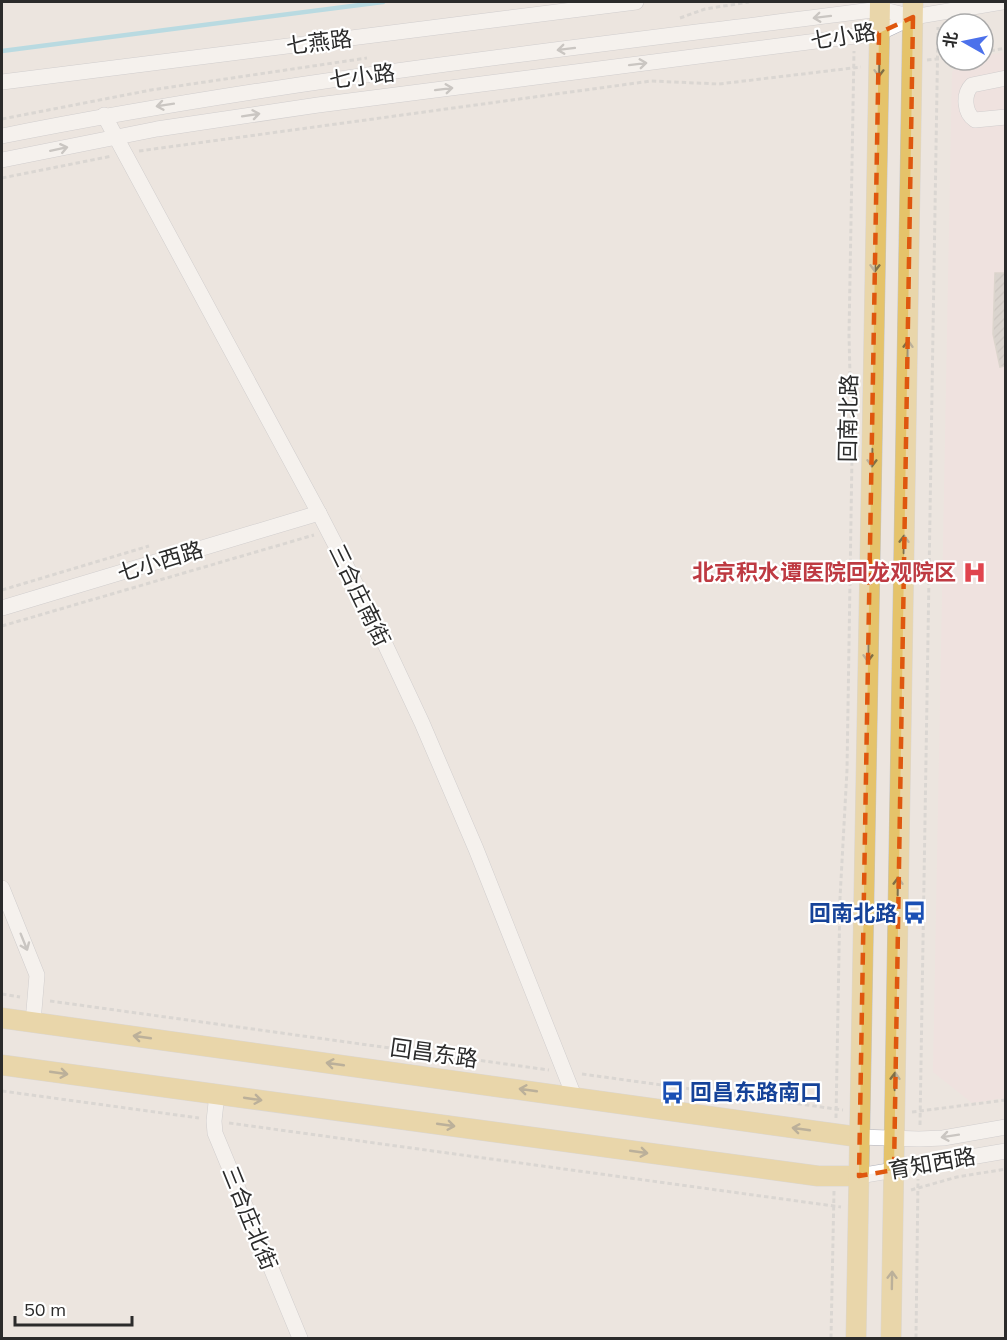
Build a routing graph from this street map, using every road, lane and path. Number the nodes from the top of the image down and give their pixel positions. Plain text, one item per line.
1 (636, 2) edge
2 (898, 2) edge
3 (1002, 2) edge
4 (880, 5) edge
5 (913, 9) edge
6 (939, 12) joint
7 (879, 33) junction
8 (832, 70) dead end
9 (938, 72) edge
10 (853, 74) dead end
11 (1005, 78) edge
12 (2, 82) edge
13 (160, 89) dead end
14 (104, 115) junction
15 (1005, 117) edge
16 (2, 119) edge
17 (2, 136) edge
18 (116, 137) junction
19 (171, 146) dead end
20 (2, 160) edge
21 (93, 160) dead end
22 (2, 178) edge
23 (319, 513) junction
24 (299, 539) dead end
25 (160, 543) dead end
26 (2, 590) edge
27 (2, 608) edge
28 (2, 626) edge
29 (2, 888) edge
30 (2, 994) edge
31 (36, 999) junction
32 (2, 1018) edge
33 (33, 1022) junction
34 (2, 1065) edge
35 (564, 1072) junction
36 (920, 1084) dead end
37 (836, 1088) dead end
38 (2, 1091) edge
39 (217, 1094) junction
40 (574, 1096) junction
41 (1005, 1100) edge
42 (808, 1105) dead end
43 (953, 1107) dead end
44 (214, 1121) junction
45 (1005, 1127) edge
46 (859, 1137) junction
47 (894, 1139) junction
48 (1005, 1151) edge
49 (1005, 1169) edge
50 (894, 1170) junction
51 (859, 1176) junction
52 (946, 1179) dead end
53 (809, 1204) dead end
54 (918, 1207) dead end
55 (834, 1211) dead end
56 (300, 1338) edge
57 (831, 1338) edge
58 (856, 1338) edge
59 (891, 1338) edge
60 (916, 1338) edge

1 - 12 street, 七燕路
2 - 5 street
3 - 6 street
4 - 5 street, 七小路
4 - 7 main road, 回南北路
4 -> 14 street, 七小路
5 - 6 street
5 - 7 street, 七小路
47 -> 5 main road
18 -> 7 street, 七小路
7 -> 46 main road, 回南北路
8 - 19 path
9 - 36 path
10 - 37 path
11 - 15 street
13 - 16 path
14 - 17 street, 七小路
14 - 18 street, 三合庄南街
20 -> 18 street, 七小路
18 - 23 street, 三合庄南街
21 - 22 path
23 - 27 street, 七小西路
23 - 35 street, 三合庄南街
24 - 28 path
25 - 26 path
29 -> 31 street
30 - 31 path
31 - 33 street
31 - 35 path
32 - 33 main road, 回昌东路
40 -> 33 main road, 回昌东路
34 -> 39 main road
35 - 40 street, 三合庄南街
35 - 42 path
38 - 44 path
39 - 44 street, 三合庄北街
39 -> 51 main road
46 -> 40 main road, 回昌东路
41 - 43 path
44 - 53 path
44 - 56 street, 三合庄北街
45 -> 47 street, 育知西路
46 - 47 street, 育知西路
46 - 51 main road, 回南北路
47 - 50 main road
48 - 50 street, 育知西路
49 - 52 path
50 - 51 street, 育知西路
59 -> 50 main road
51 - 58 main road, 回南北路
54 - 60 path
55 - 57 path

